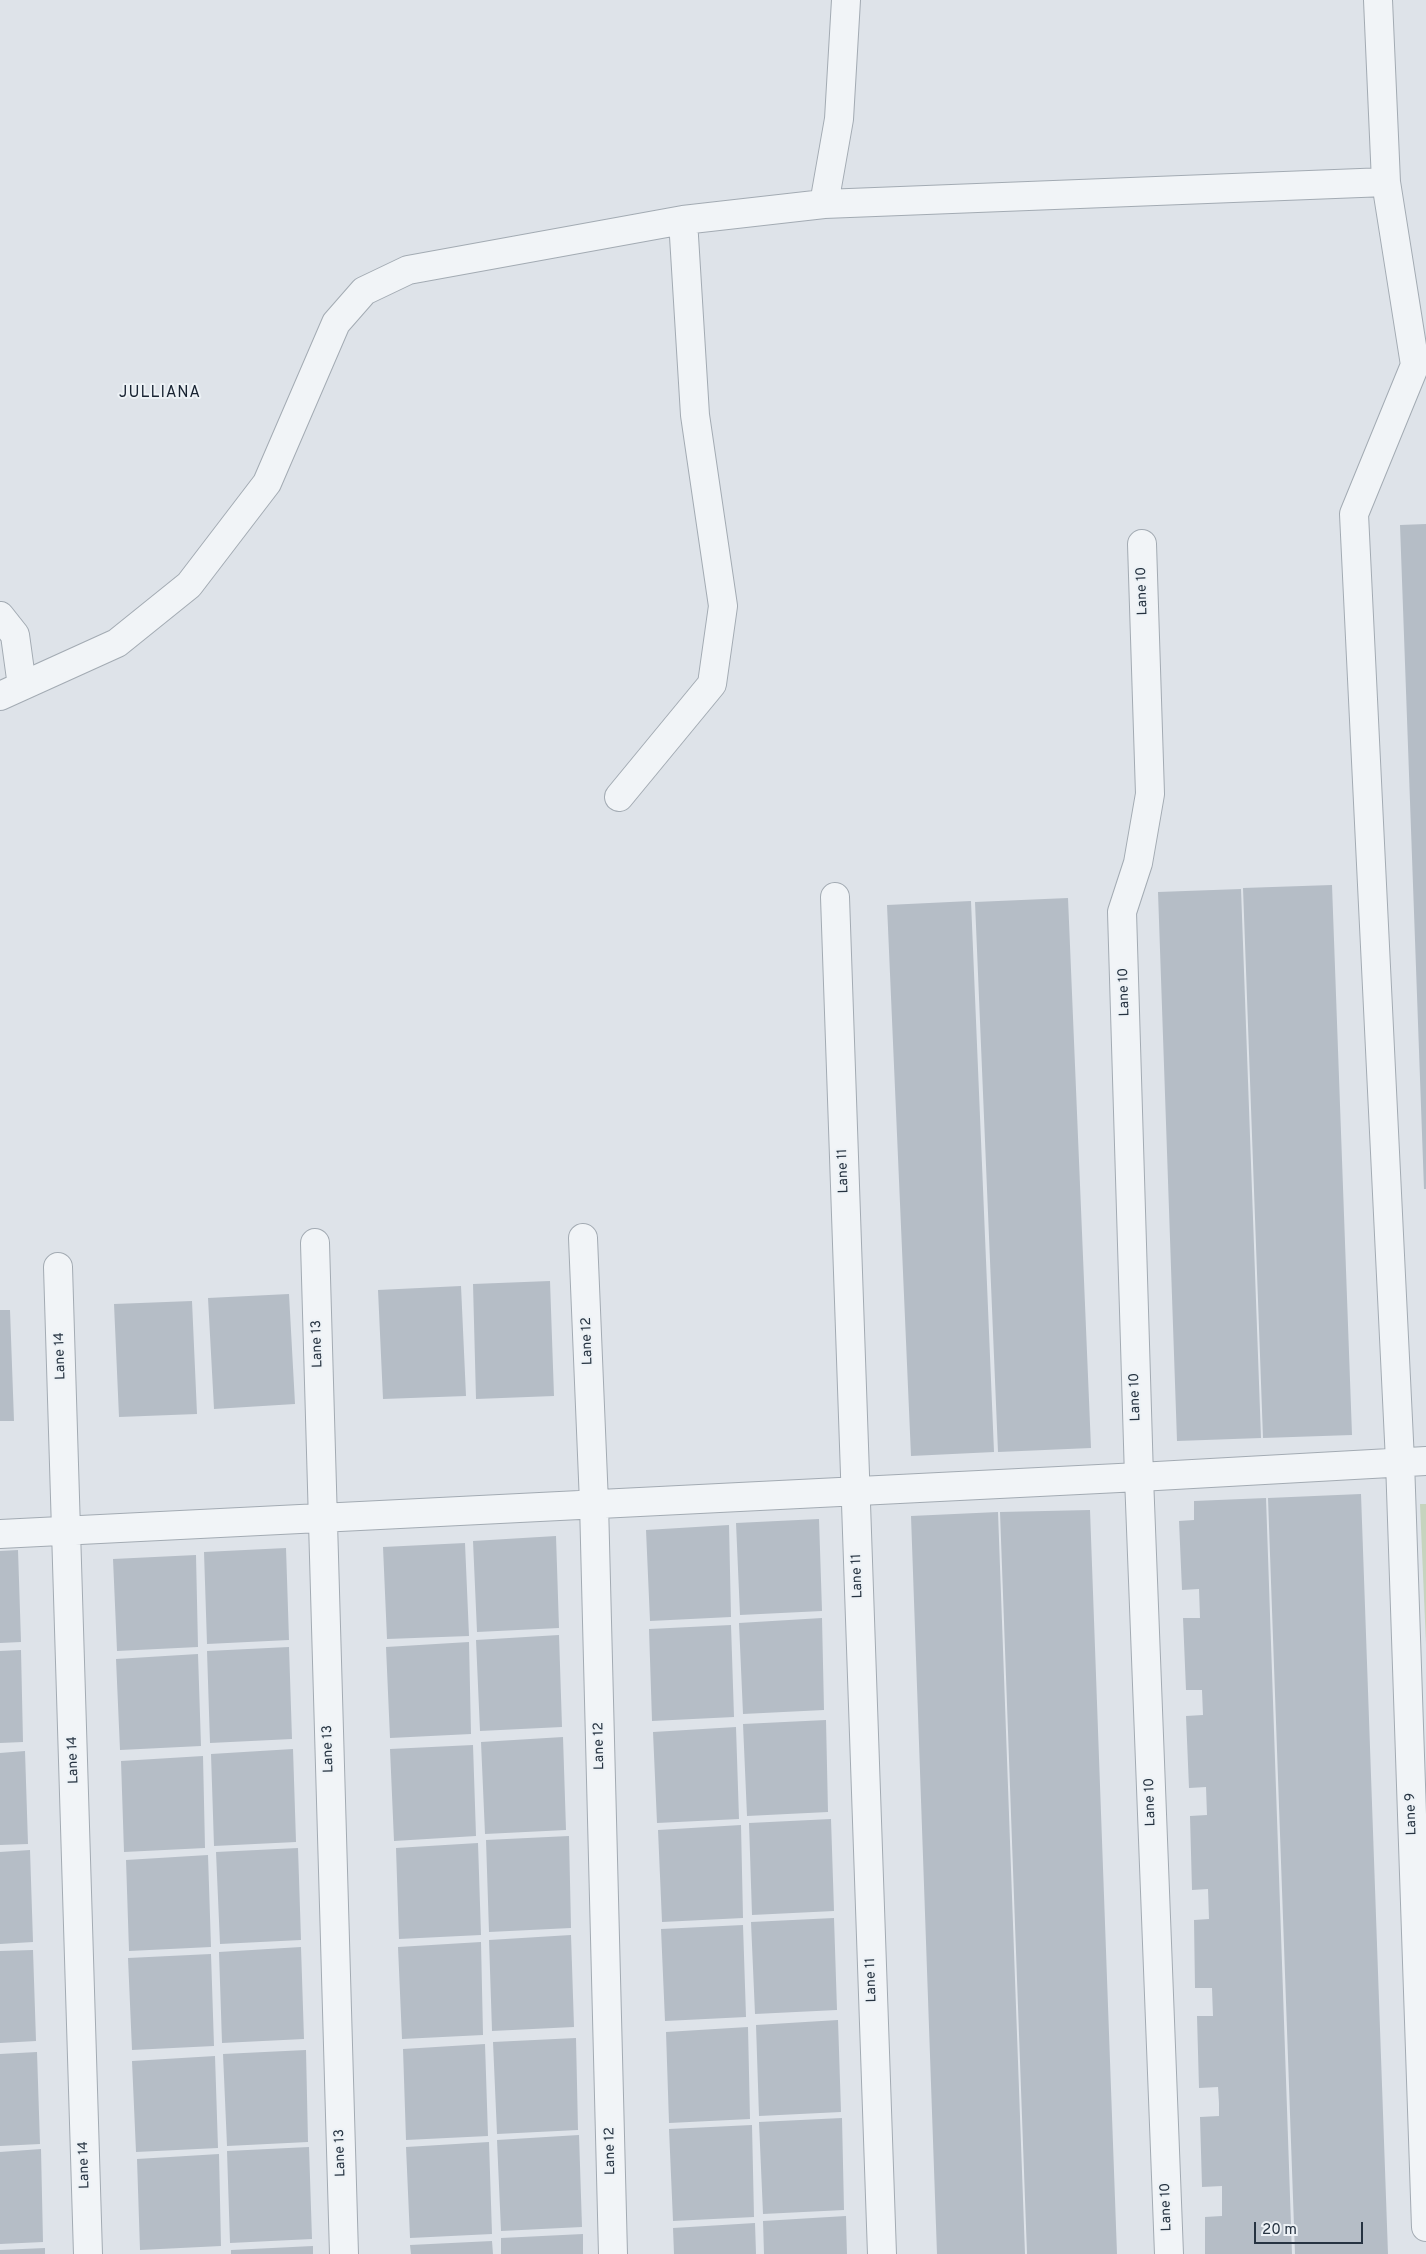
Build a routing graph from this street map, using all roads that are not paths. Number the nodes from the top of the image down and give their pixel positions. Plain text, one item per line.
1 (846, 0) edge
2 (1378, 0) edge
3 (1386, 182) junction
4 (824, 204) junction
5 (683, 220) junction
6 (1142, 544) dead end
7 (0, 616) edge
8 (11, 691) edge
9 (619, 797) dead end
10 (835, 898) dead end
11 (584, 1238) dead end
12 (315, 1243) dead end
13 (58, 1267) dead end
14 (1413, 1461) edge
15 (1139, 1477) junction
16 (855, 1490) junction
17 (594, 1503) junction
18 (323, 1517) junction
19 (67, 1530) junction
20 (0, 1534) edge
21 (1426, 2227) edge
22 (88, 2254) edge
23 (344, 2254) edge
24 (614, 2254) edge
25 (882, 2254) edge
26 (1169, 2254) edge

1 - 4 street
2 - 3 street, Lane 9
3 - 4 street
3 - 14 street, Lane 9
4 - 5 street
5 - 8 street
5 - 9 street
6 - 15 street, Lane 10
7 - 8 street
10 - 16 street, Lane 11
11 - 17 street, Lane 12
12 - 18 street, Lane 13
13 - 19 street, Lane 14
14 - 15 street
14 - 21 street, Lane 9
15 - 16 street
15 - 26 street, Lane 10
16 - 17 street
16 - 25 street, Lane 11
17 - 18 street
17 - 24 street, Lane 12
18 - 19 street
18 - 23 street, Lane 13
19 - 20 street
19 - 22 street, Lane 14

